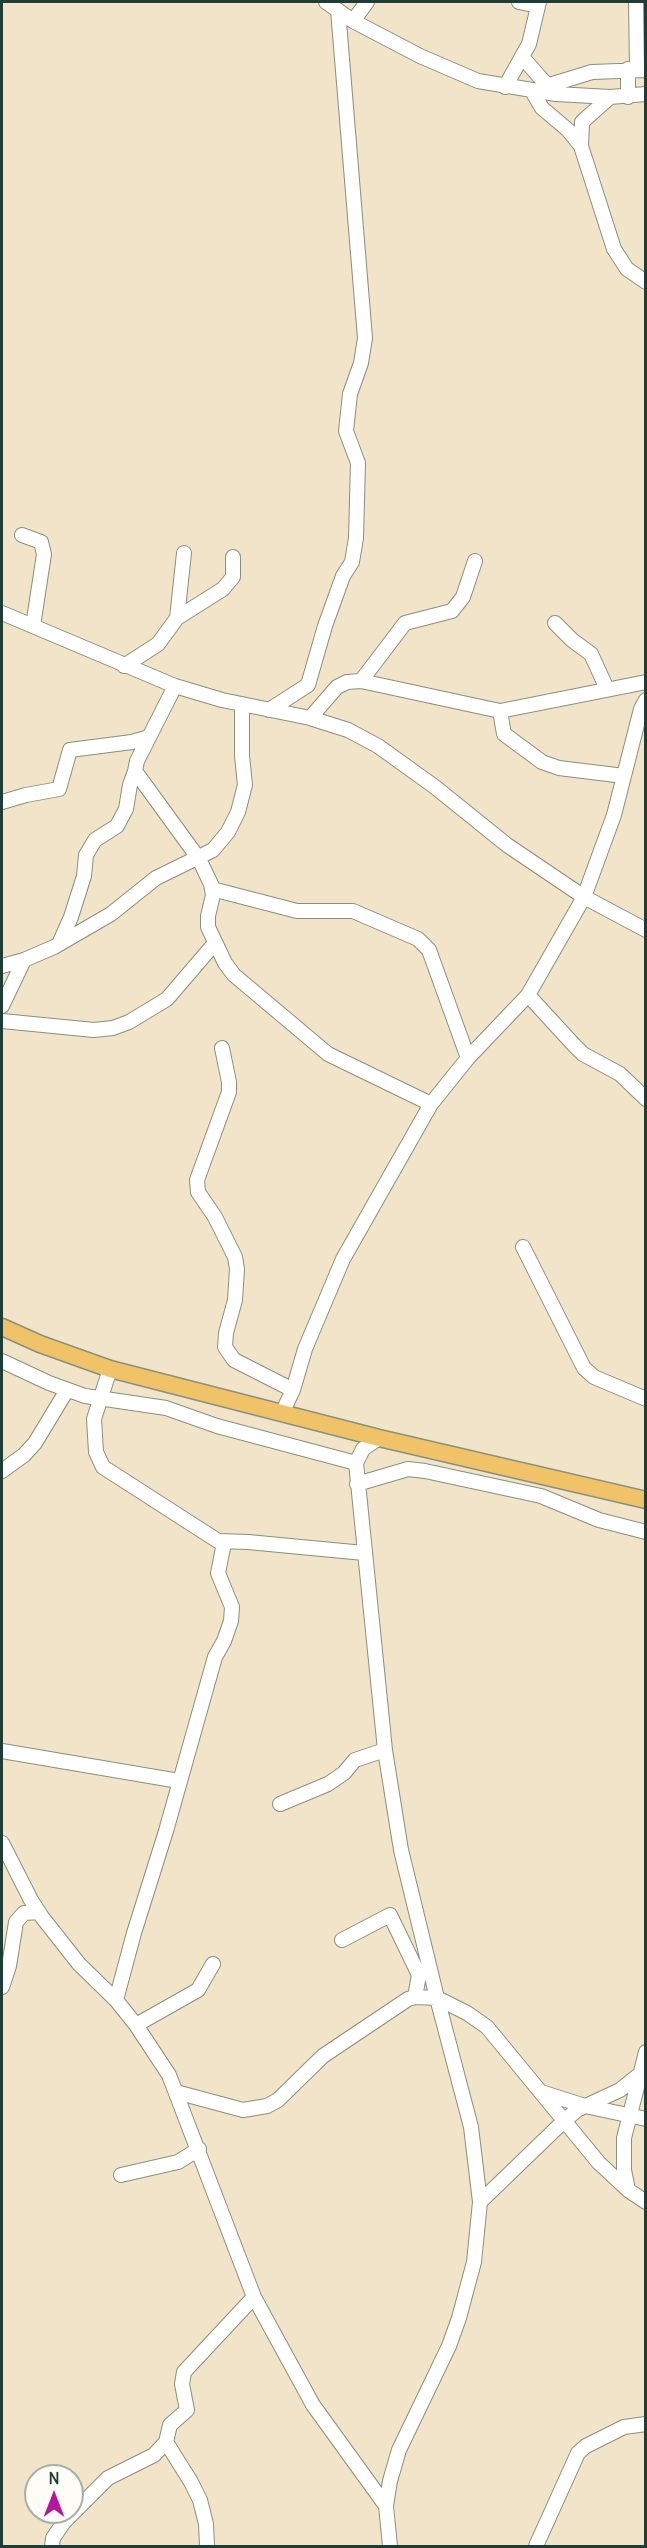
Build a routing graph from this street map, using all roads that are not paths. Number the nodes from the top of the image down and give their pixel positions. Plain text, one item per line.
1 (326, 2) edge
2 (367, 2) edge
3 (519, 2) edge
4 (636, 2) edge
5 (539, 4) edge
6 (338, 10) junction
7 (353, 21) junction
8 (523, 58) junction
9 (637, 69) edge
10 (505, 87) junction
11 (551, 90) junction
12 (532, 91) junction
13 (645, 94) edge
14 (610, 97) junction
15 (628, 97) junction
16 (581, 146) junction
17 (645, 282) edge
18 (22, 535) dead end
19 (184, 553) dead end
20 (233, 557) dead end
21 (475, 561) dead end
22 (2, 613) edge
23 (177, 618) junction
24 (555, 622) dead end
25 (33, 626) junction
26 (124, 666) junction
27 (361, 681) junction
28 (645, 682) edge
29 (175, 686) junction
30 (607, 689) junction
31 (645, 700) edge
32 (242, 704) junction
33 (269, 710) junction
34 (500, 711) junction
35 (310, 718) junction
36 (149, 737) junction
37 (135, 771) junction
38 (624, 776) junction
39 (2, 802) edge
40 (199, 859) junction
41 (212, 890) junction
42 (584, 897) junction
43 (645, 930) edge
44 (215, 943) junction
45 (59, 944) junction
46 (24, 960) junction
47 (2, 966) edge
48 (528, 995) junction
49 (2, 1004) edge
50 (2, 1022) edge
51 (222, 1048) dead end
52 (468, 1058) junction
53 (645, 1099) edge
54 (431, 1104) junction
55 (523, 1247) dead end
56 (2, 1327) edge
57 (2, 1361) edge
58 (110, 1369) junction
59 (67, 1390) junction
60 (293, 1390) junction
61 (100, 1399) junction
62 (645, 1399) edge
63 (282, 1413) junction
64 (379, 1438) junction
65 (356, 1463) junction
66 (2, 1471) edge
67 (357, 1484) junction
68 (645, 1500) edge
69 (645, 1532) edge
70 (224, 1543) junction
71 (364, 1553) junction
72 (385, 1750) junction
73 (2, 1751) edge
74 (179, 1781) junction
75 (280, 1804) dead end
76 (2, 1843) edge
77 (39, 1912) junction
78 (342, 1940) dead end
79 (213, 1964) dead end
80 (2, 1987) edge
81 (415, 1997) junction
82 (437, 1998) junction
83 (116, 2000) junction
84 (136, 2025) junction
85 (645, 2052) edge
86 (640, 2074) junction
87 (176, 2092) junction
88 (539, 2092) junction
89 (585, 2106) junction
90 (630, 2118) junction
91 (645, 2119) edge
92 (565, 2120) junction
93 (199, 2149) junction
94 (121, 2175) dead end
95 (628, 2190) junction
96 (480, 2202) junction
97 (645, 2202) edge
98 (254, 2298) junction
99 (645, 2424) edge
100 (166, 2442) junction
101 (386, 2506) junction
102 (52, 2547) edge
103 (207, 2547) edge
104 (390, 2547) edge
105 (536, 2547) edge

1 - 6 street
2 - 7 street
3 - 5 street
4 - 9 street
5 - 8 street
6 - 7 street
6 - 33 street
7 - 10 street
8 - 10 street
8 - 11 street
9 - 11 street
9 - 15 street
10 - 12 street
11 - 12 street
11 - 14 street
12 - 16 street
13 - 15 street
14 - 15 street
14 - 16 street
16 - 17 street
18 - 25 street
19 - 23 street
20 - 23 street
21 - 27 street
22 - 25 street
23 - 26 street
24 - 30 street
25 - 26 street
26 - 29 street
27 - 34 street
27 - 35 street
28 - 30 street
29 - 32 street
29 - 36 street
30 - 34 street
31 - 38 street
32 - 33 street
32 - 40 street
33 - 35 street
34 - 38 street
35 - 42 street
36 - 37 street
36 - 39 street
37 - 40 street
37 - 45 street
38 - 42 street
40 - 41 street
40 - 45 street
41 - 44 street
41 - 52 street
42 - 43 street
42 - 48 street
44 - 50 street
44 - 54 street
45 - 46 street
46 - 47 street
46 - 49 street
48 - 52 street
48 - 53 street
51 - 60 street
52 - 54 street
54 - 60 street
55 - 62 street
56 - 58 main road
57 - 59 street
58 - 61 street
58 - 63 main road
59 - 61 street
59 - 66 street
60 - 63 street
61 - 65 street
61 - 70 street
63 - 64 main road
64 - 65 street
64 - 68 main road
65 - 67 street
67 - 69 street
67 - 71 street
70 - 71 street
70 - 74 street
71 - 72 street
72 - 75 street
72 - 82 street
73 - 74 street
74 - 83 street
76 - 77 street
77 - 80 street
77 - 83 street
78 - 81 street
79 - 84 street
81 - 82 street
81 - 87 street
82 - 88 street
82 - 96 street
83 - 84 street
84 - 87 street
85 - 86 street
86 - 89 street
86 - 90 street
87 - 93 street
88 - 89 street
88 - 92 street
89 - 90 street
89 - 92 street
90 - 91 street
90 - 95 street
92 - 95 street
92 - 96 street
93 - 94 street
93 - 98 street
95 - 97 street
96 - 101 street
98 - 100 street
98 - 101 street
99 - 105 street
100 - 102 street
100 - 103 street
101 - 104 street

